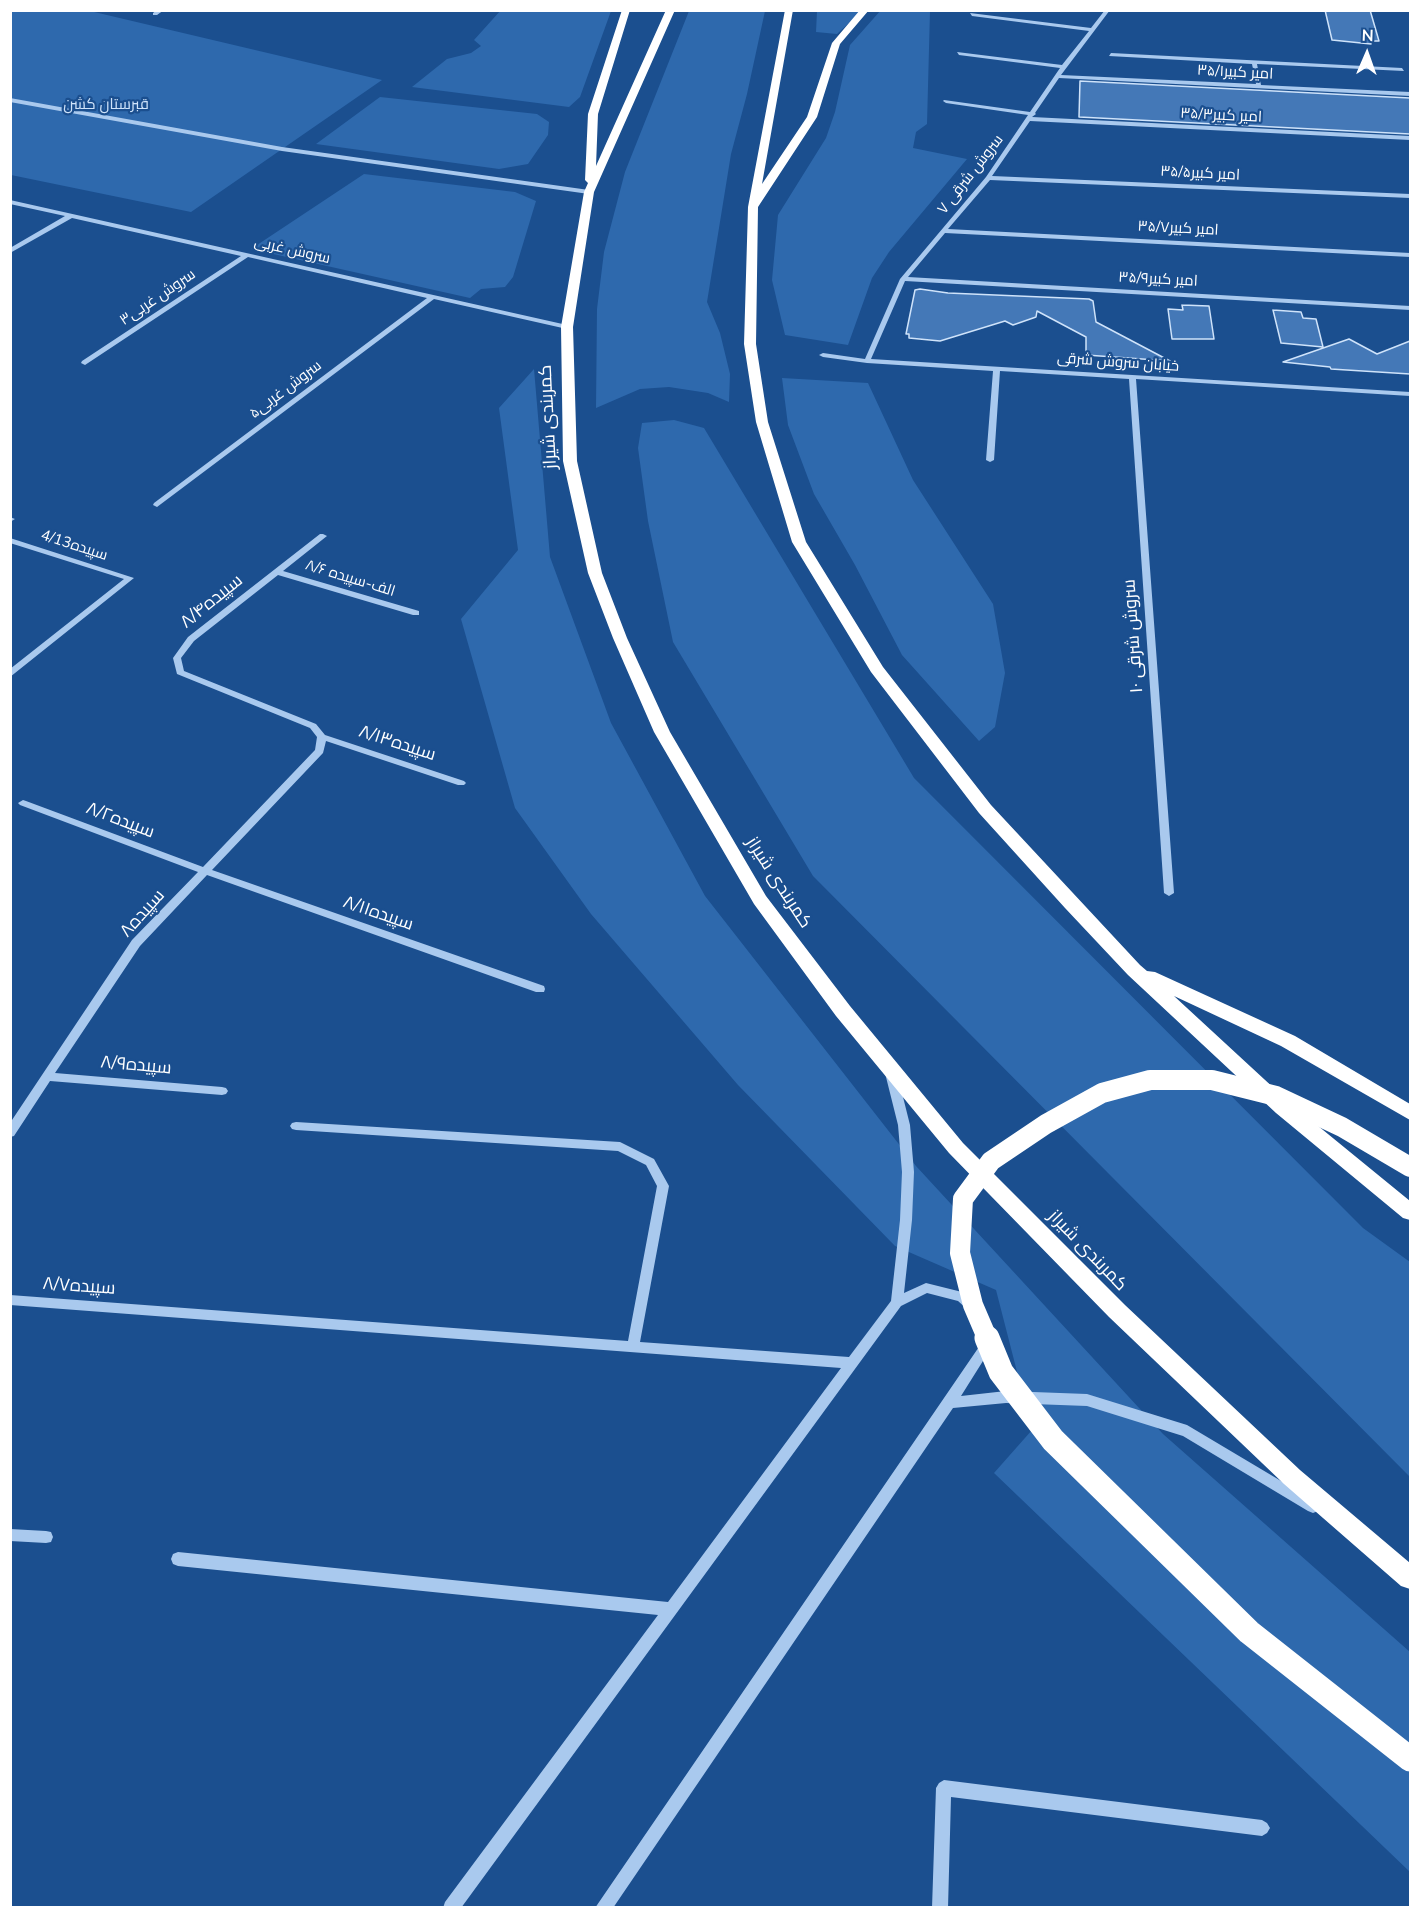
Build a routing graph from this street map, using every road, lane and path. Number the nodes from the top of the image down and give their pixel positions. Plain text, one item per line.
1 (162, 10) edge
2 (626, 10) edge
3 (671, 10) edge
4 (789, 10) edge
5 (865, 10) edge
6 (1108, 10) edge
7 (155, 14) dead end
8 (972, 14) dead end
9 (1093, 30) junction
10 (959, 53) dead end
11 (1111, 55) dead end
12 (1254, 63) junction
13 (1063, 67) junction
14 (1402, 70) dead end
15 (1058, 76) junction
16 (1259, 86) junction
17 (1410, 94) edge
18 (10, 100) edge
19 (946, 101) dead end
20 (1032, 116) junction
21 (1410, 138) edge
22 (988, 178) junction
23 (589, 192) junction
24 (1410, 196) edge
25 (10, 202) edge
26 (753, 207) junction
27 (72, 215) junction
28 (945, 231) junction
29 (10, 251) edge
30 (247, 255) junction
31 (1410, 255) edge
32 (903, 279) junction
33 (432, 297) junction
34 (1410, 308) edge
35 (567, 327) junction
36 (823, 355) dead end
37 (867, 361) junction
38 (85, 363) dead end
39 (997, 369) junction
40 (1132, 377) junction
41 (1410, 394) edge
42 (990, 460) dead end
43 (157, 506) dead end
44 (323, 536) dead end
45 (10, 540) edge
46 (276, 572) junction
47 (416, 613) dead end
48 (10, 674) edge
49 (322, 737) junction
50 (461, 783) dead end
51 (23, 803) dead end
52 (205, 871) junction
53 (1169, 892) dead end
54 (1134, 970) junction
55 (540, 989) dead end
56 (889, 1067) junction
57 (48, 1077) junction
58 (222, 1091) dead end
59 (1410, 1113) edge
60 (296, 1126) dead end
61 (10, 1133) edge
62 (1410, 1167) edge
63 (1410, 1212) edge
64 (10, 1300) edge
65 (897, 1302) junction
66 (633, 1346) junction
67 (853, 1363) junction
68 (950, 1403) junction
69 (1358, 1534) junction
70 (10, 1535) edge
71 (46, 1537) dead end
72 (178, 1559) dead end
73 (1410, 1578) edge
74 (671, 1610) junction
75 (1410, 1759) edge
76 (1262, 1828) dead end
77 (451, 1908) edge
78 (603, 1908) edge
79 (940, 1908) edge

1 - 7 street
2 - 23 highway
3 - 23 highway, کمربندی شیراز
4 - 26 highway
5 - 26 highway
6 - 9 street, سروش شرقی ۷
8 - 9 street
9 - 13 street, سروش شرقی ۷
10 - 13 street
11 - 12 street
12 - 14 street
12 - 16 street
13 - 15 street, سروش شرقی ۷
15 - 16 street, امیر کبیر۳۵/۱
15 - 20 street, سروش شرقی ۷
16 - 17 street, امیر کبیر۳۵/۱
18 - 23 street
19 - 20 street, امیر کبیر۳۵/۳
20 - 21 street, امیر کبیر۳۵/۳
20 - 22 street, سروش شرقی ۷
22 - 24 street, امیر کبیر۳۵/۵
22 - 28 street, سروش شرقی ۷
23 - 35 highway, کمربندی شیراز
25 - 27 street, سروش غربی
26 - 54 highway
27 - 29 street
27 - 30 street, سروش غربی
28 - 31 street, امیر کبیر۳۵/۷
28 - 32 street, سروش شرقی ۷
30 - 33 street, سروش غربی
30 - 38 street, سروش غربی۳
32 - 34 street, امیر کبیر۳۵/۹
32 - 37 street, سروش شرقی ۷
33 - 35 street, سروش غربی
33 - 43 street, سروش غربی۵
35 - 56 highway, کمربندی شیراز
36 - 37 street, خیابان سروش شرقی
37 - 39 street, خیابان سروش شرقی
39 - 40 street, خیابان سروش شرقی
39 - 42 street
40 - 41 street, خیابان سروش شرقی
40 - 53 street, سروش شرقی ۱۰
44 - 46 street, سپیده۸/۴
45 - 48 street, 4/13سپیده
46 - 47 street, ۸/۶ الف-سپیده
46 - 49 street, سپیده۸/۴
49 - 50 street, سپیده۸/۱۳
49 - 52 street, سپیده۸
51 - 52 street, سپیده۸/۲
52 - 55 street, سپیده۸/۱۱
52 - 57 street, سپیده۸
54 - 59 highway
54 - 63 highway
56 - 65 street
56 - 69 highway, کمربندی شیراز
57 - 58 street, سپیده۸/۹
57 - 61 street, سپیده۸
60 - 66 street
62 - 75 highway, bridge
64 - 66 street, سپیده۸/۷
65 - 67 street
65 - 68 street
66 - 67 street, سپیده۸/۷
67 - 74 street
68 - 69 street
68 - 78 street
69 - 73 highway, کمربندی شیراز
70 - 71 street
72 - 74 street
74 - 77 street
76 - 79 street

